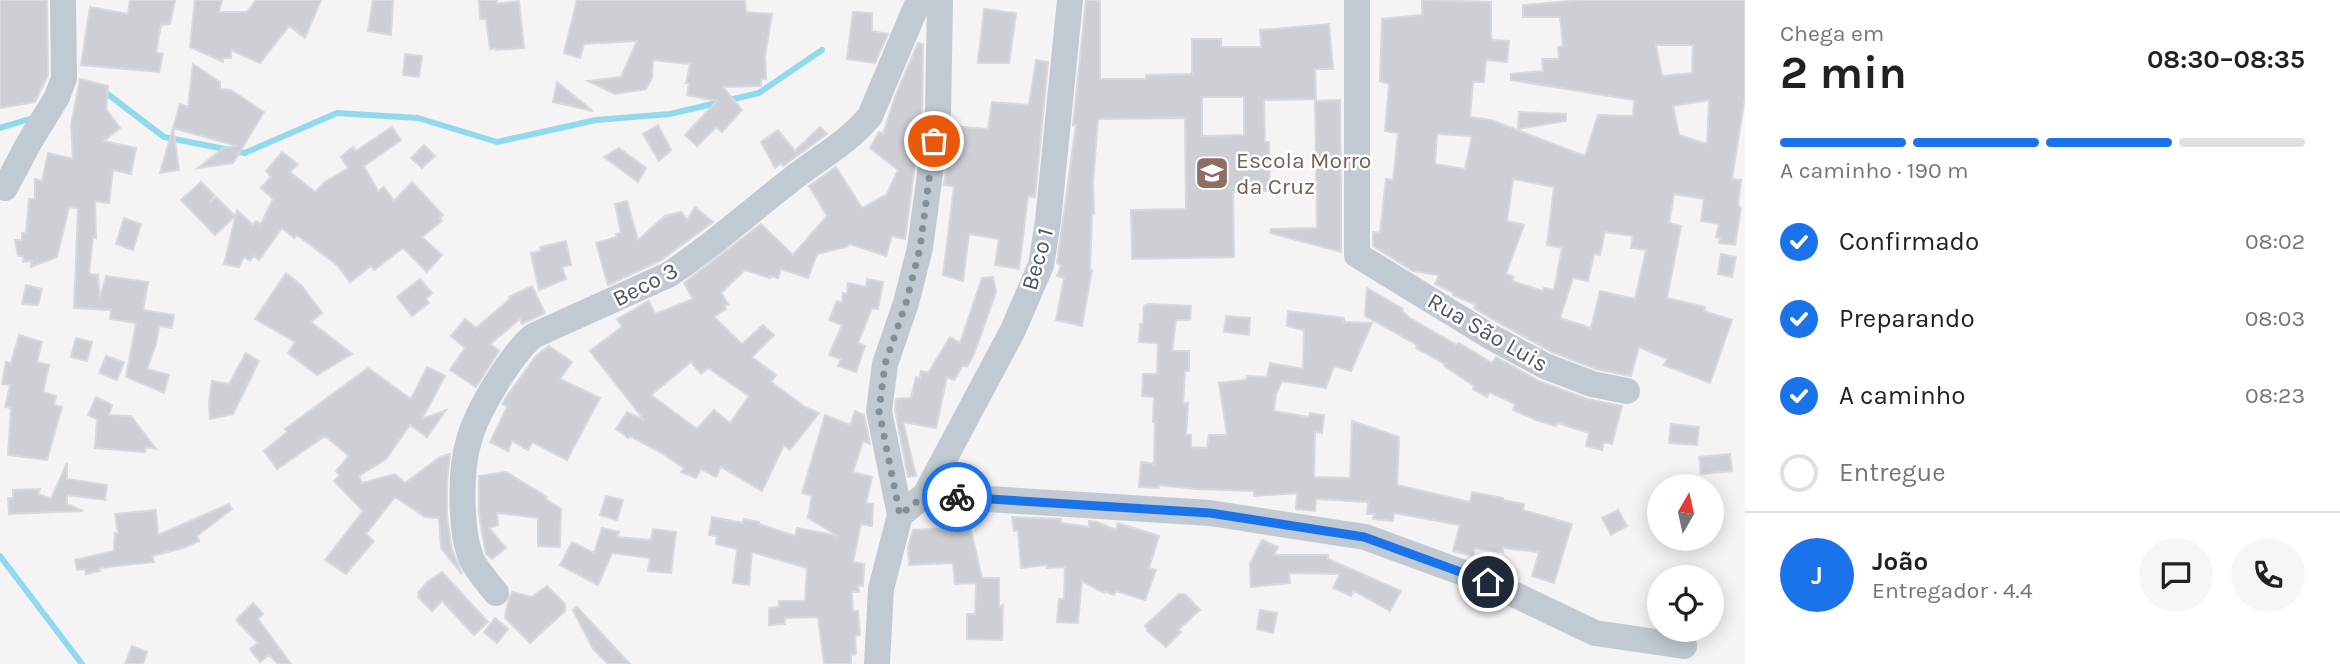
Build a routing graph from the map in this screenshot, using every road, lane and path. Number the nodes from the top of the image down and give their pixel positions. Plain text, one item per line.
1 (63, 0) edge
2 (919, 0) edge
3 (940, 0) edge
4 (1070, 0) edge
5 (1357, 0) edge
6 (5, 188) dead end
7 (1627, 391) dead end
8 (925, 495) junction
9 (900, 515) junction
10 (496, 593) dead end
11 (1684, 646) dead end
12 (877, 664) edge

1 - 6 street
2 - 10 street, Beco 3
3 - 9 street
4 - 8 street, Beco 1
5 - 7 street, Rua São Luis
8 - 9 street
8 - 11 street
9 - 12 street

